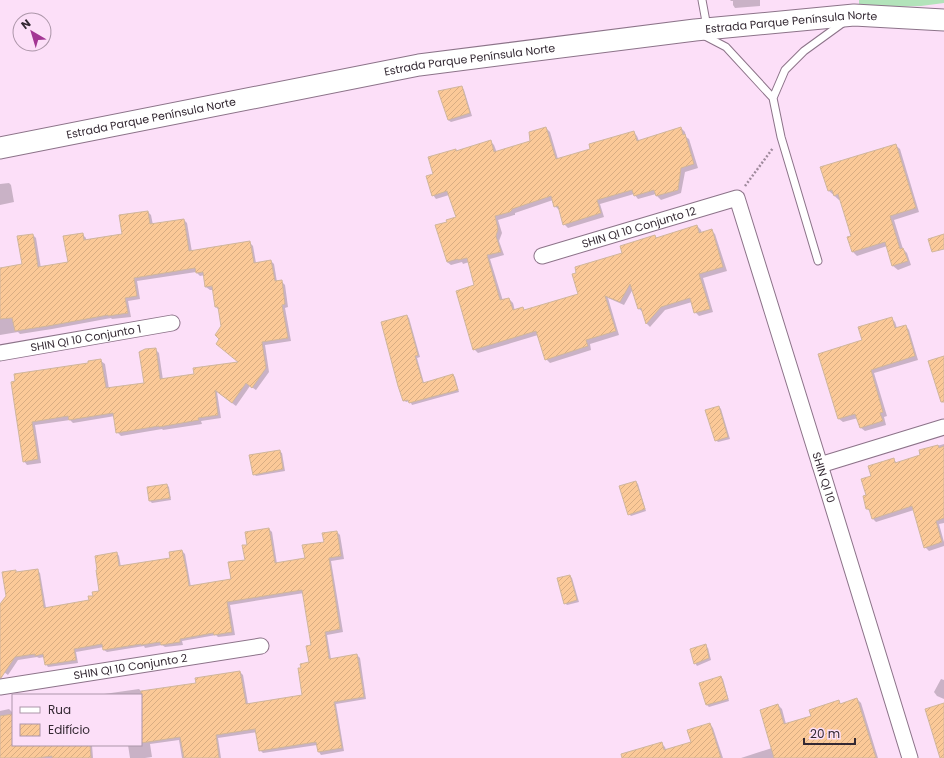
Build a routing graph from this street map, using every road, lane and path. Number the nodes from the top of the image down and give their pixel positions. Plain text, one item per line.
1 (702, 0) edge
2 (854, 15) junction
3 (944, 20) edge
4 (700, 30) junction
5 (773, 98) junction
6 (781, 137) junction
7 (0, 148) edge
8 (737, 198) junction
9 (542, 256) dead end
10 (818, 261) dead end
11 (172, 323) dead end
12 (0, 353) edge
13 (944, 427) edge
14 (820, 465) junction
15 (261, 646) dead end
16 (0, 687) edge
17 (910, 758) edge

1 - 4 lane
2 - 3 main road, Estrada Parque Península Norte
2 - 4 main road, Estrada Parque Península Norte
2 - 5 lane
4 - 5 lane
4 - 7 main road, Estrada Parque Península Norte
5 - 6 lane
6 - 8 path
6 - 10 lane
8 - 9 street, SHIN QI 10 Conjunto 12
8 - 14 street, SHIN QI 10
11 - 12 street, SHIN QI 10 Conjunto 1
13 - 14 street
14 - 17 street, SHIN QI 10
15 - 16 street, SHIN QI 10 Conjunto 2

